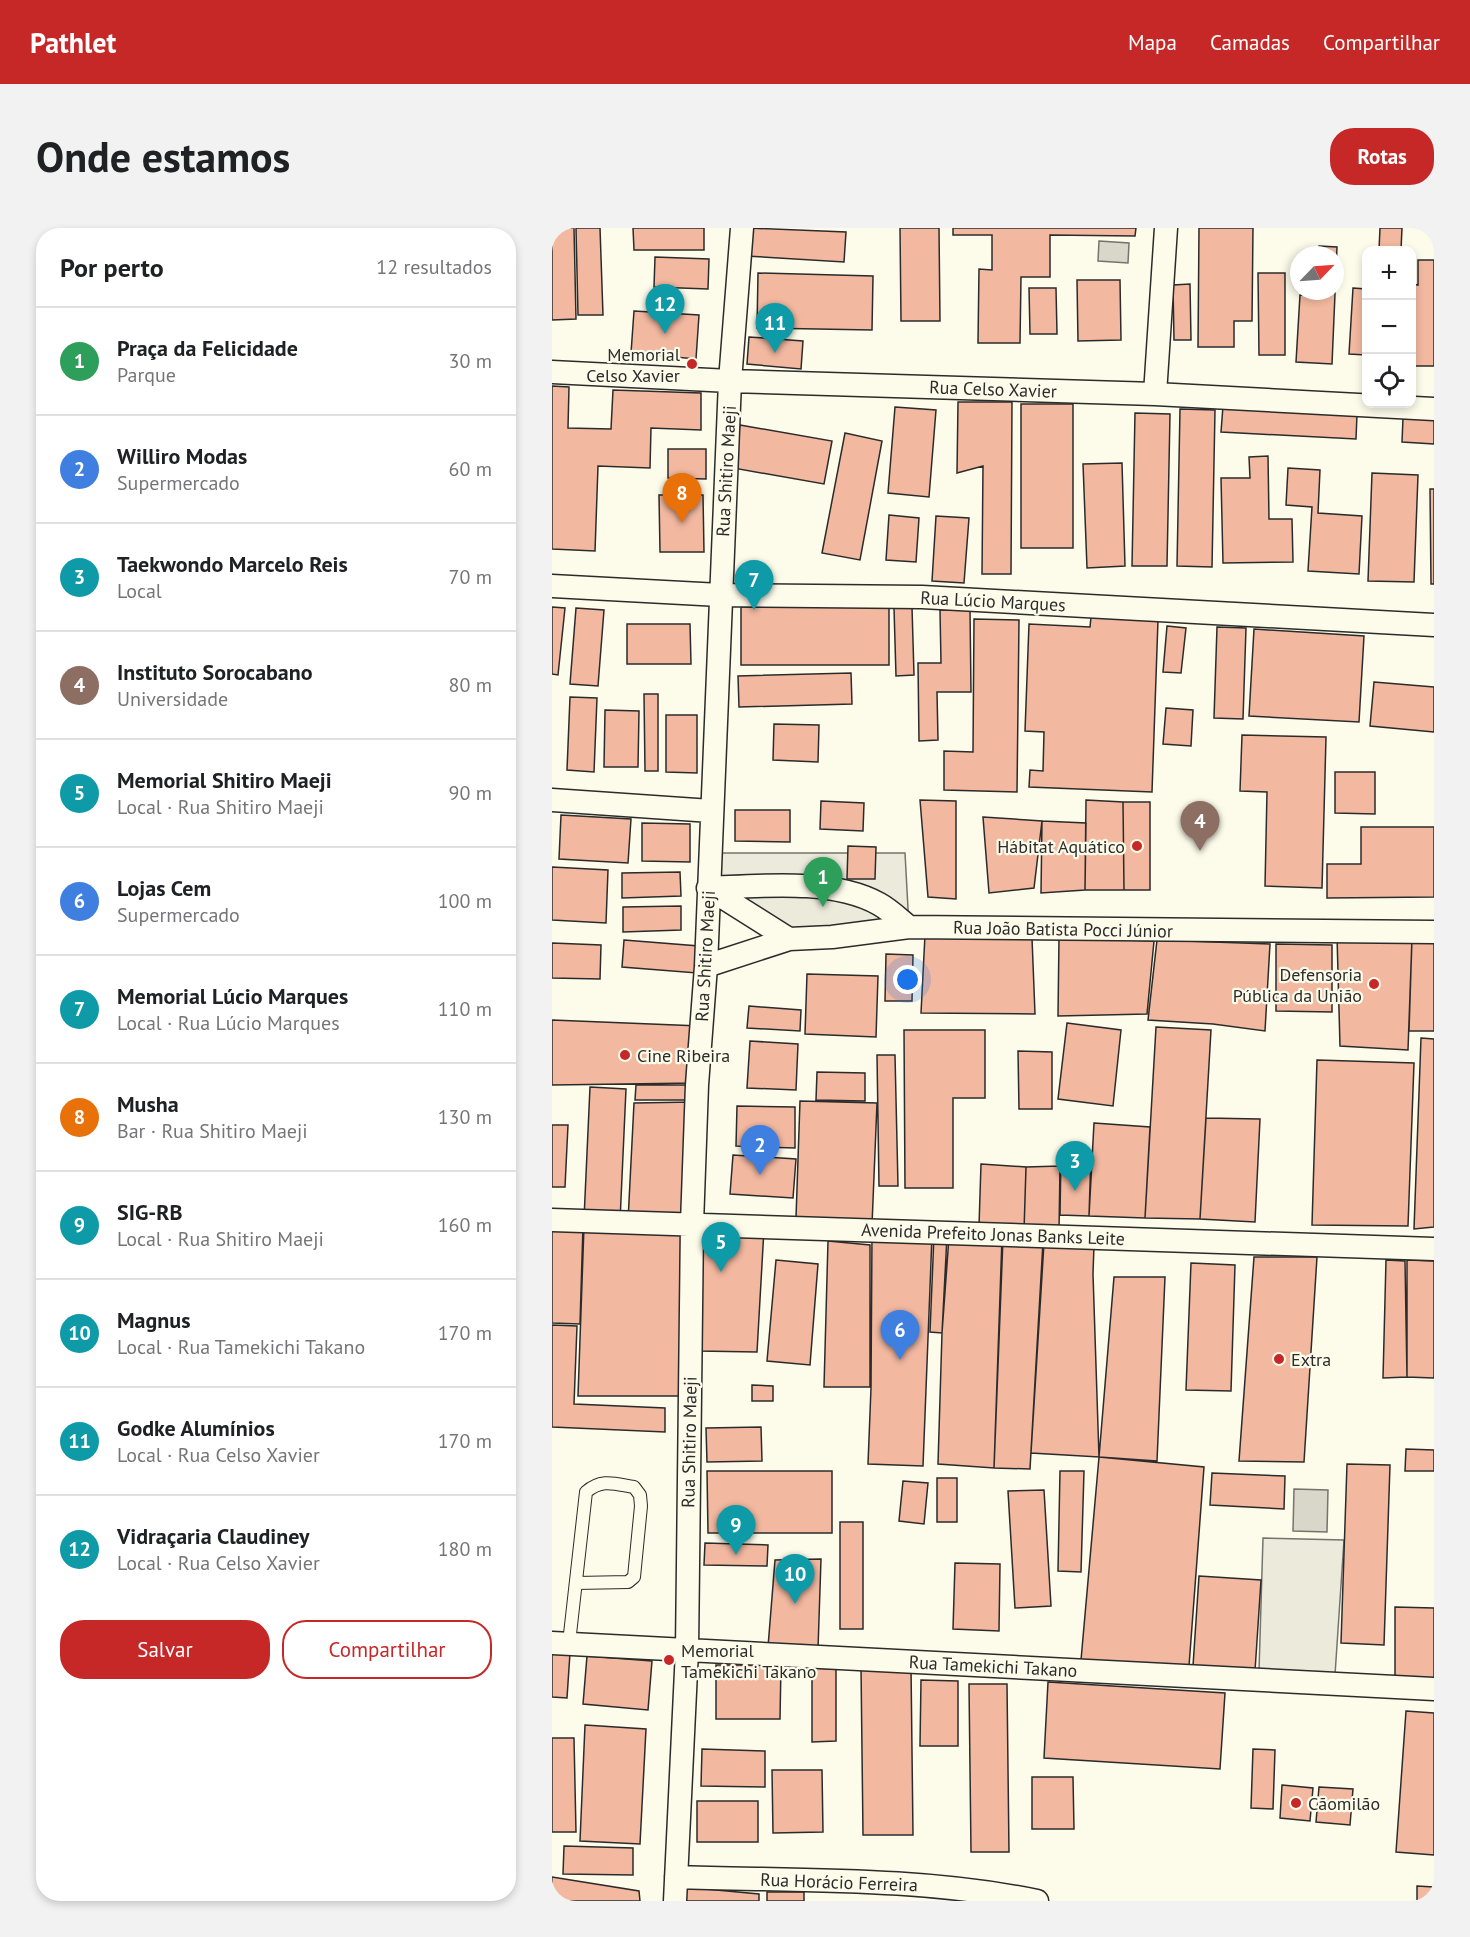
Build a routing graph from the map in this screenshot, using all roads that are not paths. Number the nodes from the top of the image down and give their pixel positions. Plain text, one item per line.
1 (742, 228) edge
2 (1166, 228) edge
3 (552, 372) edge
4 (730, 381) junction
5 (1155, 394) junction
6 (1434, 408) edge
7 (552, 586) edge
8 (720, 595) junction
9 (1434, 625) edge
10 (552, 800) edge
11 (711, 811) junction
12 (708, 888) junction
13 (909, 927) junction
14 (1434, 932) edge
15 (789, 939) junction
16 (706, 966) junction
17 (552, 1220) edge
18 (692, 1224) junction
19 (1434, 1249) edge
20 (576, 1583) junction
21 (560, 1643) edge
22 (687, 1650) junction
23 (1434, 1689) edge
24 (676, 1877) junction
25 (675, 1901) edge
26 (1037, 1901) edge

1 - 4 street, Rua Shitiro Maeji
2 - 5 street
3 - 4 street, Rua Celso Xavier
4 - 5 street, Rua Celso Xavier
4 - 8 street, Rua Shitiro Maeji
5 - 6 street, Rua Celso Xavier
7 - 8 street, Rua Lúcio Marques
8 - 9 street, Rua Lúcio Marques
8 - 11 street, Rua Shitiro Maeji
10 - 11 street
11 - 12 street, Rua Shitiro Maeji
12 - 13 street
12 - 15 street
12 - 16 street, Rua Shitiro Maeji
13 - 14 street, Rua João Batista Pocci Júnior
13 - 15 street, Rua João Batista Pocci Júnior
15 - 16 street, Rua João Batista Pocci Júnior
16 - 18 street, Rua Shitiro Maeji
17 - 18 street, Avenida Prefeito Jonas Banks Leite
18 - 19 street, Avenida Prefeito Jonas Banks Leite
18 - 22 street, Rua Shitiro Maeji
20 - 20 lane
20 - 21 lane
21 - 22 street, Rua Tamekichi Takano
22 - 23 street, Rua Tamekichi Takano
22 - 24 street, Rua Shitiro Maeji
24 - 25 street, Rua Shitiro Maeji
24 - 26 street, Rua Horácio Ferreira

